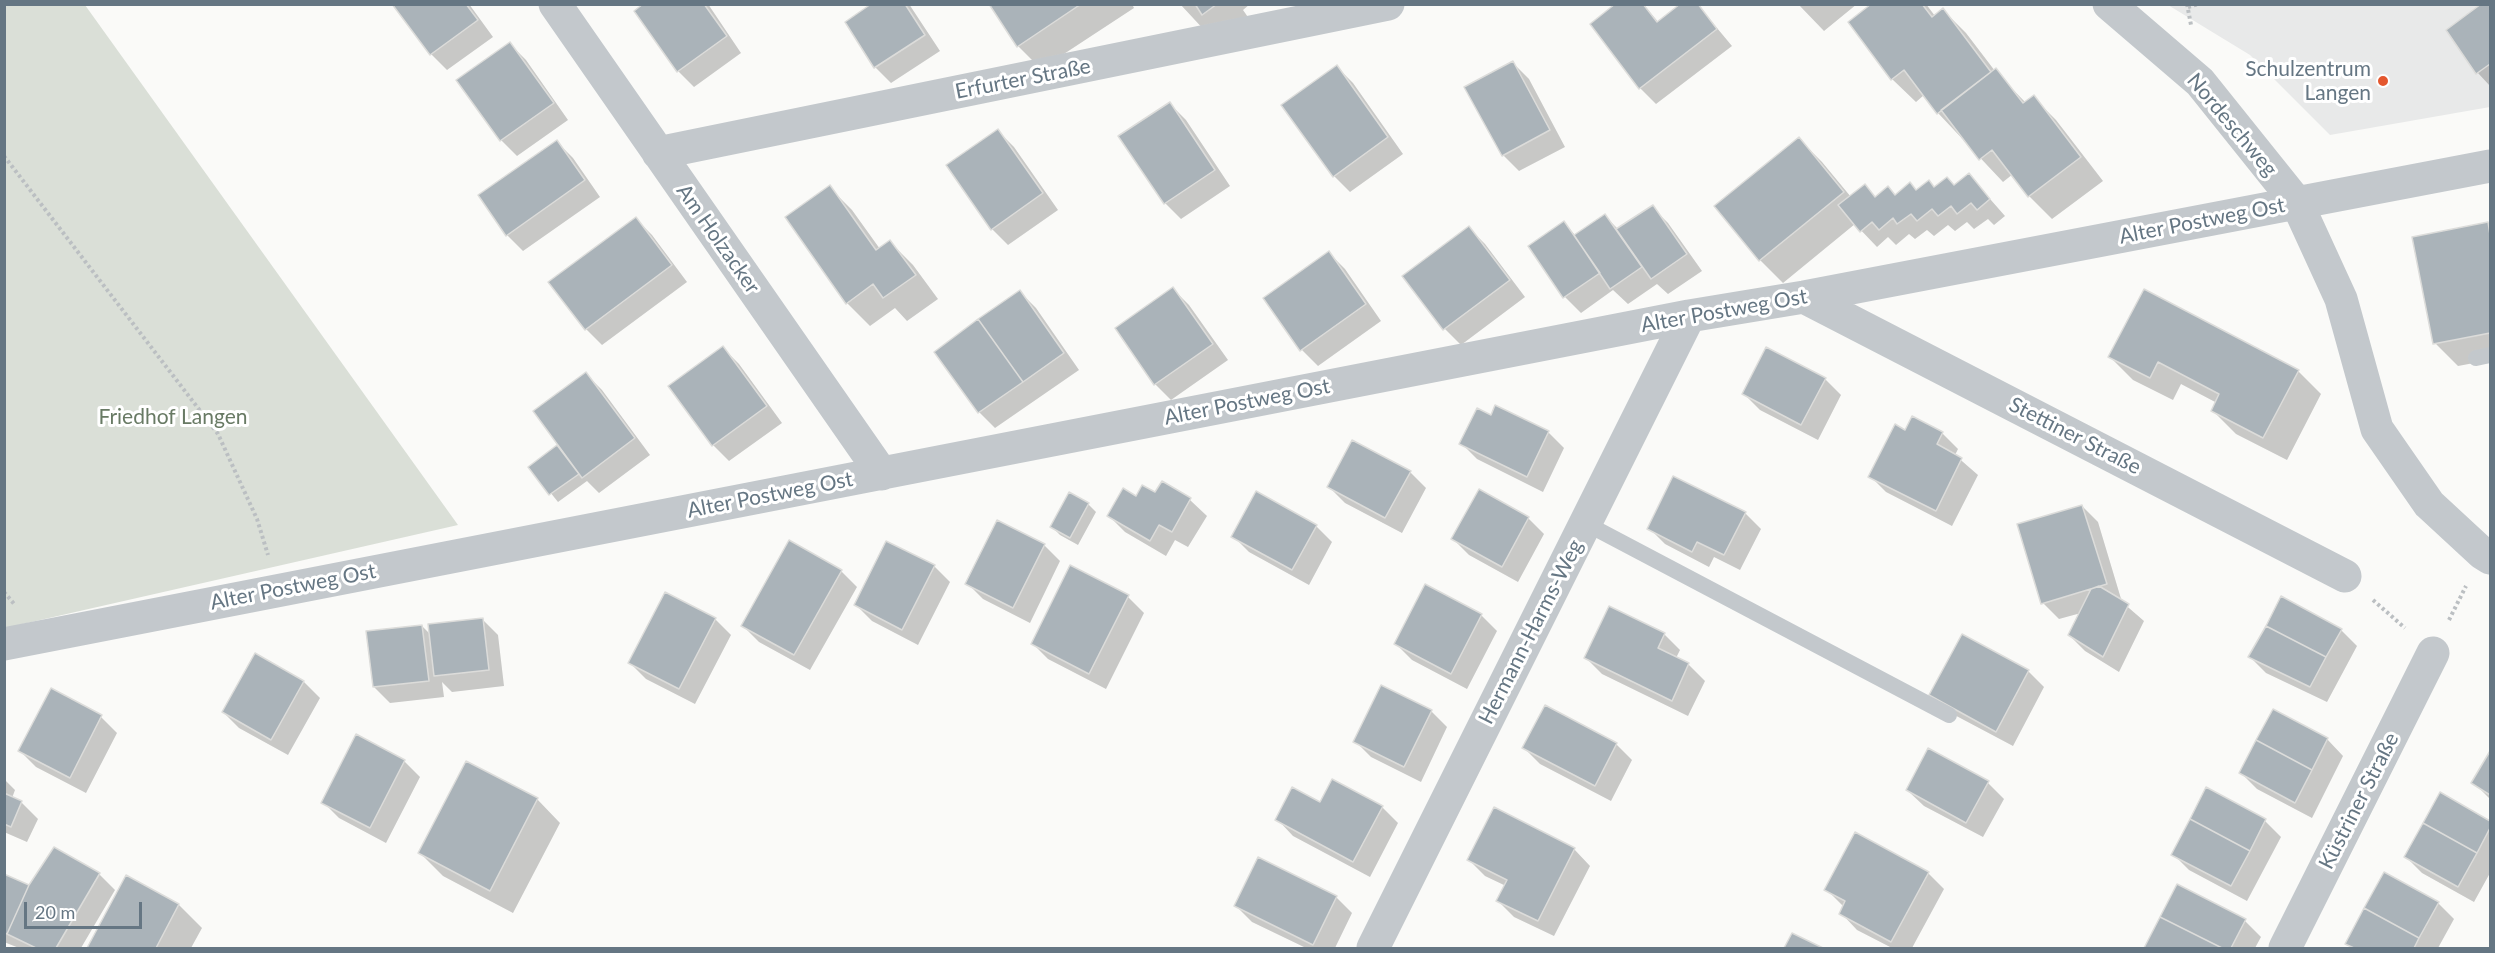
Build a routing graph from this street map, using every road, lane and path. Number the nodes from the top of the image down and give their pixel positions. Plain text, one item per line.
1 (555, 4) edge
2 (1388, 4) edge
3 (2109, 4) edge
4 (2199, 4) edge
5 (2188, 7) dead end
6 (658, 153) junction
7 (4, 156) edge
8 (2490, 166) edge
9 (2297, 203) junction
10 (1804, 297) junction
11 (1689, 316) junction
12 (882, 474) junction
13 (1585, 523) junction
14 (2486, 555) edge
15 (2346, 576) joint
16 (279, 590) junction
17 (4, 644) edge
18 (2433, 652) junction
19 (1949, 716) dead end
20 (1373, 948) edge
21 (2284, 948) edge

1 - 6 street, Am Holzacker
2 - 6 street, Erfurter Straße
3 - 9 street, Nordeschweg
4 - 5 path
6 - 12 street, Am Holzacker
7 - 16 path
8 - 9 street, Alter Postweg Ost
9 - 10 street, Alter Postweg Ost
9 - 14 street
10 - 11 street, Alter Postweg Ost
10 - 15 street, Stettiner Straße
11 - 12 street, Alter Postweg Ost
11 - 13 street, Hermann-Harms-Weg
12 - 16 street, Alter Postweg Ost
13 - 19 lane
13 - 20 street, Hermann-Harms-Weg
14 - 18 path
15 - 18 path
16 - 17 street, Alter Postweg Ost
18 - 21 street, Küstriner Straße

